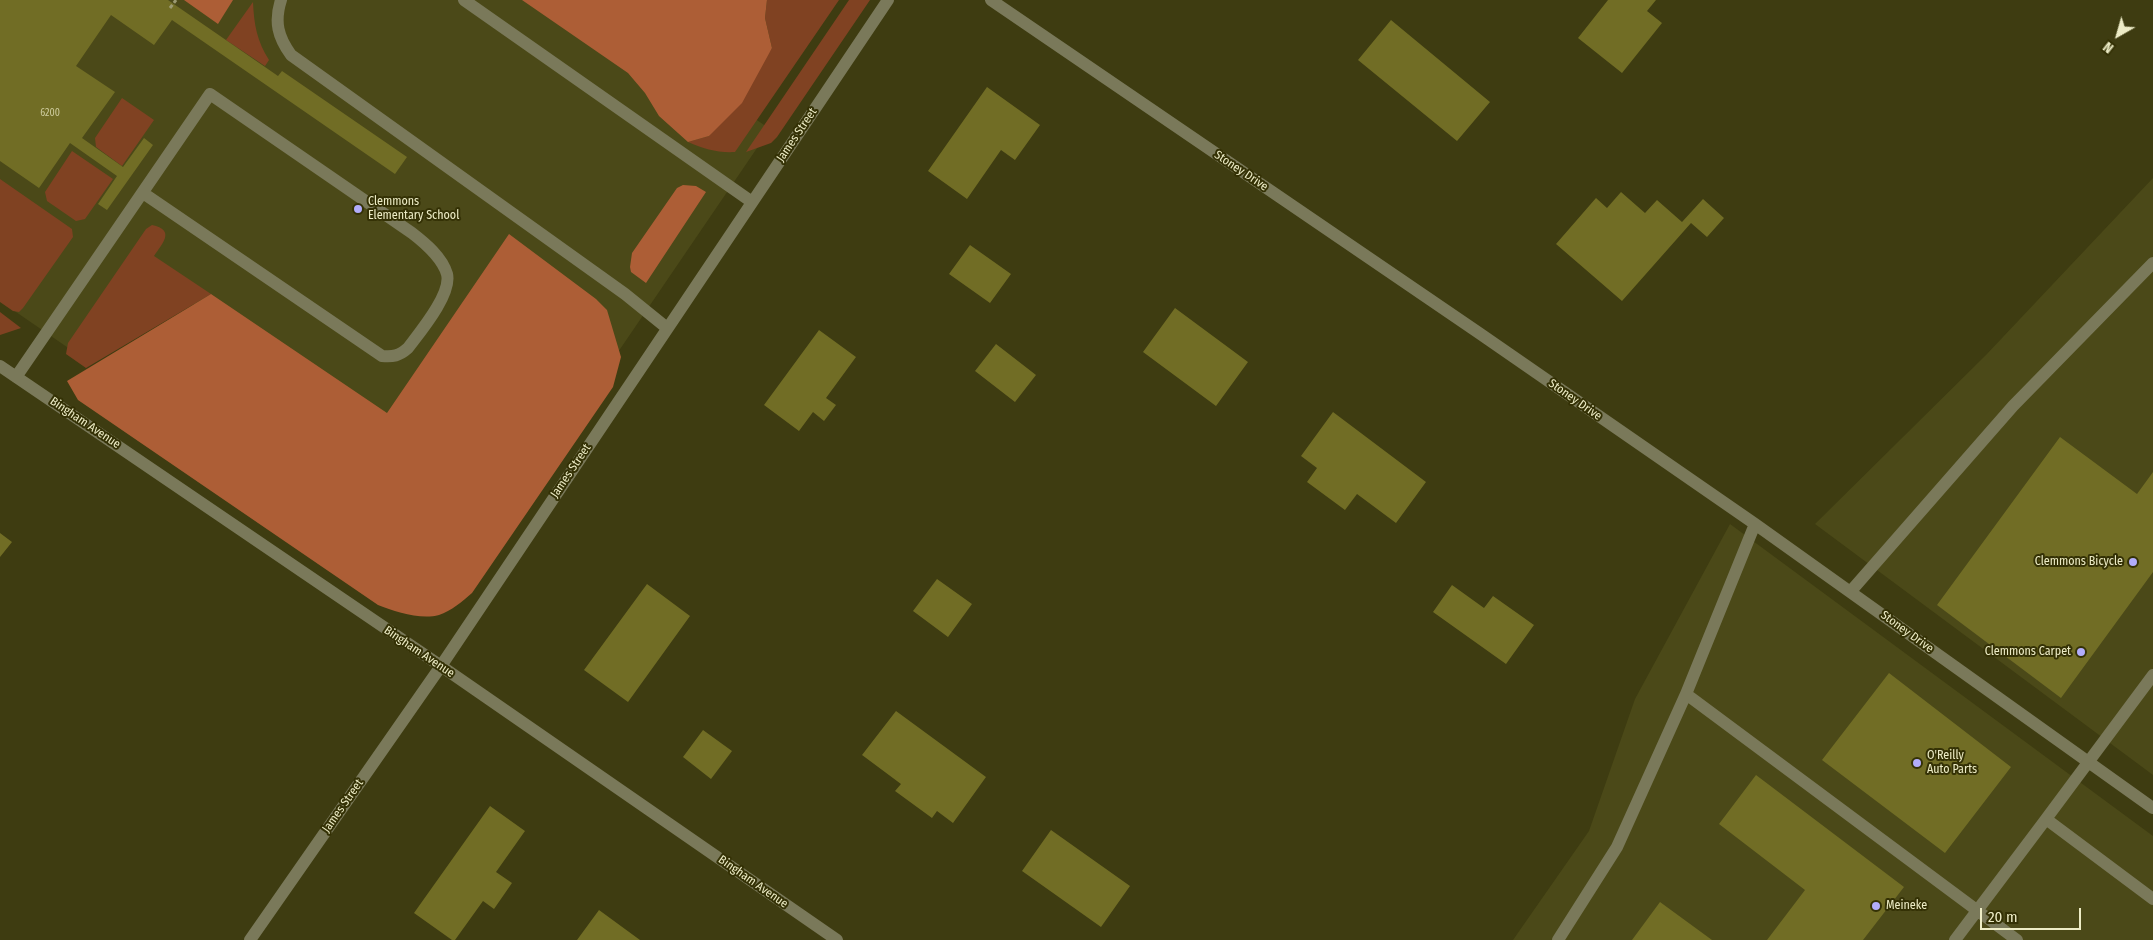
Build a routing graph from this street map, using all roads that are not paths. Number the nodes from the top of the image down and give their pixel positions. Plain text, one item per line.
1 (281, 0) edge
2 (464, 0) edge
3 (888, 0) edge
4 (991, 0) edge
5 (142, 193) junction
6 (752, 202) junction
7 (2153, 263) edge
8 (667, 328) junction
9 (0, 366) edge
10 (16, 377) junction
11 (1755, 524) junction
12 (1851, 592) junction
13 (440, 666) junction
14 (2153, 675) edge
15 (1686, 694) junction
16 (2089, 763) junction
17 (2153, 808) edge
18 (2046, 819) junction
19 (2153, 899) edge
20 (1978, 910) junction
21 (250, 940) edge
22 (837, 940) edge
23 (1558, 940) edge
24 (1955, 940) edge
25 (2017, 940) edge

1 - 8 street
2 - 6 street
3 - 6 street, James Street
4 - 11 street, Stoney Drive
5 - 5 street
5 - 10 street
6 - 8 street, James Street
7 - 12 street
8 - 13 street, James Street
9 - 10 street, Bingham Avenue
10 - 13 street, Bingham Avenue
11 - 12 street, Stoney Drive
11 - 15 street
12 - 16 street, Stoney Drive
13 - 21 street, James Street
13 - 22 street, Bingham Avenue
14 - 16 street
15 - 20 street
15 - 23 street
16 - 17 street, Stoney Drive
16 - 18 street
18 - 19 street
18 - 20 street
20 - 24 street
20 - 25 street

